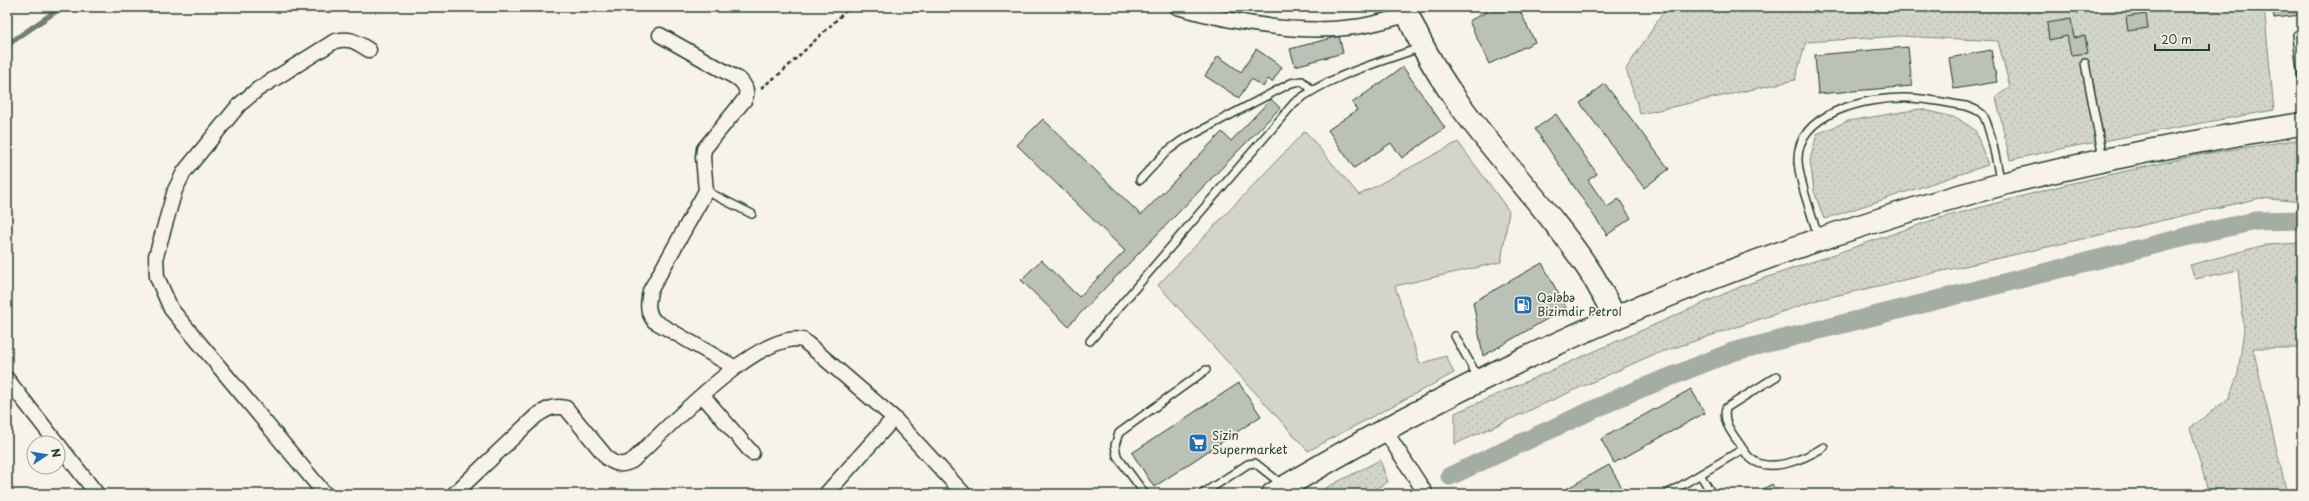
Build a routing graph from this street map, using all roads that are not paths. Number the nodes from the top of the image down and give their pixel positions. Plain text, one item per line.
1 (1177, 7) edge
2 (1406, 11) edge
3 (660, 35) dead end
4 (2297, 35) dead end
5 (1423, 46) junction
6 (369, 50) dead end
7 (2085, 63) dead end
8 (2302, 78) edge
9 (1312, 90) junction
10 (2302, 124) edge
11 (2104, 160) junction
12 (1140, 180) dead end
13 (2002, 184) junction
14 (706, 191) junction
15 (752, 214) dead end
16 (1818, 239) junction
17 (1615, 318) junction
18 (1455, 336) dead end
19 (1090, 342) dead end
20 (734, 367) junction
21 (1206, 370) dead end
22 (1777, 376) dead end
23 (7, 379) edge
24 (1479, 379) junction
25 (703, 396) junction
26 (894, 418) junction
27 (1384, 429) junction
28 (50, 435) edge
29 (1824, 447) dead end
30 (1743, 449) junction
31 (752, 453) dead end
32 (66, 455) edge
33 (1701, 476) junction
34 (1279, 490) edge
35 (97, 494) edge
36 (325, 494) edge
37 (454, 494) edge
38 (826, 494) edge
39 (964, 494) edge
40 (1145, 494) edge
41 (1202, 494) edge
42 (1426, 494) edge
43 (1667, 494) edge
44 (1712, 494) edge

1 - 2 street
2 - 5 main road
3 - 14 street
4 - 8 lane
5 - 9 lane
5 - 17 main road
6 - 36 street
7 - 11 lane
9 - 12 lane
9 - 19 lane
10 - 11 main road
11 - 13 main road
13 - 16 main road
13 - 16 lane
14 - 15 lane
14 - 20 street
16 - 17 main road
17 - 24 main road
18 - 24 lane
20 - 25 street
20 - 26 street
21 - 40 lane
22 - 30 lane
23 - 28 street
24 - 27 main road
25 - 31 street
25 - 37 street
26 - 38 street
26 - 39 street
27 - 34 main road
27 - 42 street
29 - 30 lane
30 - 33 lane
32 - 35 street
33 - 43 lane
33 - 44 lane
34 - 41 lane

